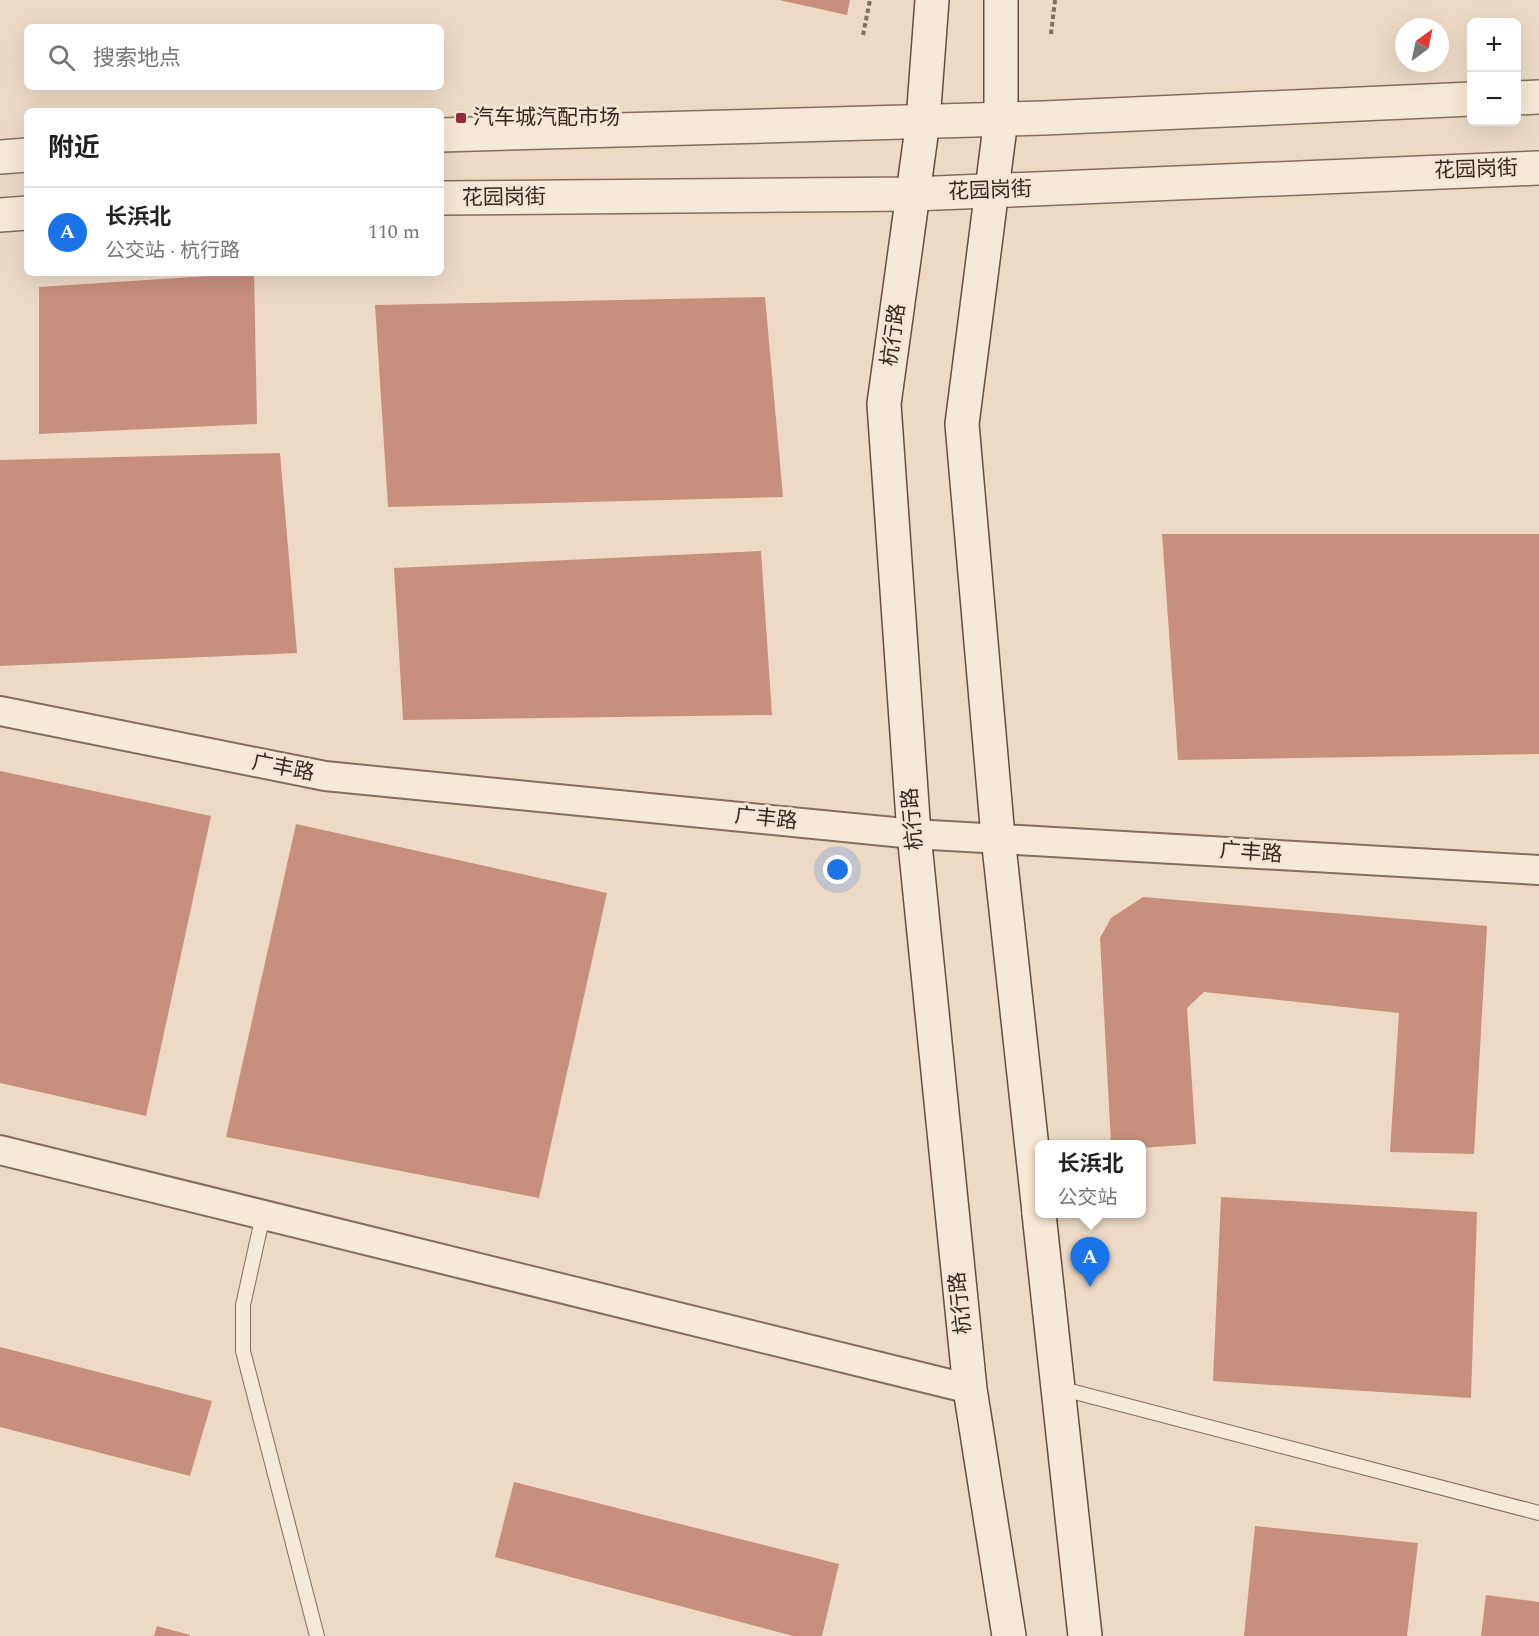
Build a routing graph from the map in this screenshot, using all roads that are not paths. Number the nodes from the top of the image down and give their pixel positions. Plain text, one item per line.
1 (932, 0) edge
2 (1001, 0) edge
3 (1539, 97) edge
4 (1521, 98) edge
5 (1467, 99) edge
6 (1001, 119) junction
7 (923, 121) junction
8 (444, 135) edge
9 (24, 155) edge
10 (0, 157) edge
11 (1539, 168) edge
12 (992, 191) junction
13 (913, 194) junction
14 (444, 198) edge
15 (24, 213) edge
16 (0, 215) edge
17 (0, 711) edge
18 (914, 834) junction
19 (998, 837) junction
20 (1539, 870) edge
21 (0, 1150) edge
22 (1035, 1176) edge
23 (263, 1215) junction
24 (1040, 1218) edge
25 (1058, 1387) junction
26 (970, 1389) junction
27 (1539, 1513) edge
28 (317, 1636) edge
29 (1009, 1636) edge
30 (1085, 1636) edge

1 - 7 main road, 杭行路
2 - 6 main road
3 - 4 main road
5 - 6 main road
6 - 7 main road
6 - 12 main road
7 - 8 main road
7 - 13 main road, 杭行路
9 - 10 main road
11 - 12 main road, 花园岗街
12 - 13 main road, 花园岗街
12 - 19 main road
13 - 14 main road, 花园岗街
13 - 18 main road, 杭行路
15 - 16 main road
17 - 18 street, 广丰路
18 - 19 street, 广丰路
18 - 26 main road, 杭行路
19 - 20 street, 广丰路
19 - 22 main road
21 - 23 street
23 - 26 street
23 - 28 lane
24 - 25 main road
25 - 27 lane
25 - 30 main road
26 - 29 main road, 杭行路

